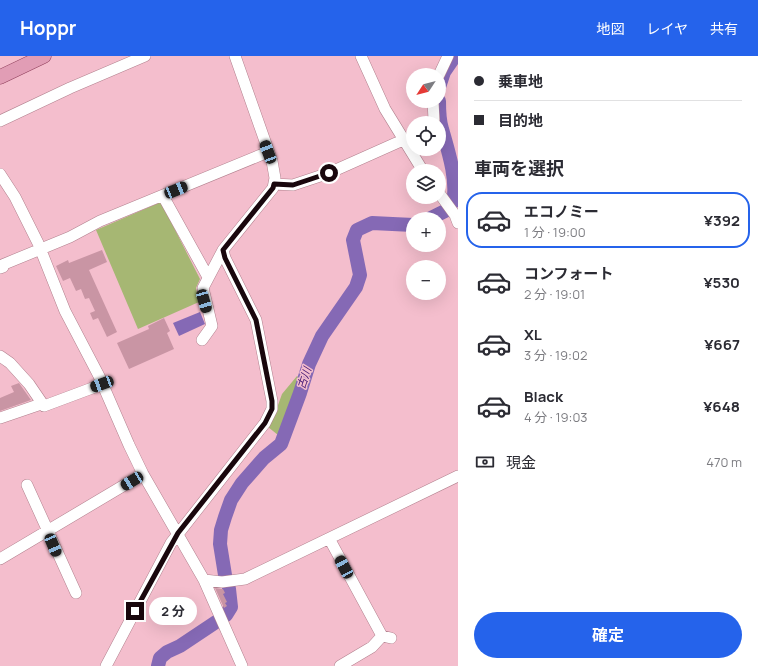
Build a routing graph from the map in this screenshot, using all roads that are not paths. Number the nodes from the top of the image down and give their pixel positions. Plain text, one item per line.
1 (44, 56) edge
2 (145, 56) edge
3 (235, 56) edge
4 (361, 56) edge
5 (448, 56) edge
6 (442, 68) edge
7 (0, 77) edge
8 (0, 122) edge
9 (406, 138) edge
10 (406, 142) edge
11 (268, 152) junction
12 (0, 174) edge
13 (274, 184) junction
14 (163, 196) junction
15 (446, 202) edge
16 (457, 217) edge
17 (40, 248) junction
18 (223, 250) junction
19 (0, 268) edge
20 (208, 277) junction
21 (202, 340) dead end
22 (0, 356) edge
23 (102, 384) junction
24 (41, 404) junction
25 (0, 418) edge
26 (144, 474) junction
27 (458, 476) edge
28 (27, 485) dead end
29 (47, 531) junction
30 (178, 533) junction
31 (330, 540) junction
32 (0, 559) edge
33 (204, 580) junction
34 (76, 593) dead end
35 (106, 666) edge
36 (242, 666) edge
37 (340, 666) edge

1 - 7 main road
2 - 8 street
3 - 11 street
4 - 9 street
5 - 6 street
10 - 13 street
11 - 13 street
11 - 14 street
12 - 17 street
13 - 18 street
14 - 17 street
14 - 20 street
15 - 16 street
17 - 19 street
17 - 23 street
18 - 20 street
18 - 30 street
20 - 21 street
22 - 24 street
23 - 24 street
23 - 26 street
24 - 25 street
26 - 29 street
26 - 30 street
27 - 31 street
28 - 29 street
29 - 32 street
29 - 34 street
30 - 33 street
30 - 35 street
31 - 33 street
31 - 37 street
33 - 36 street

